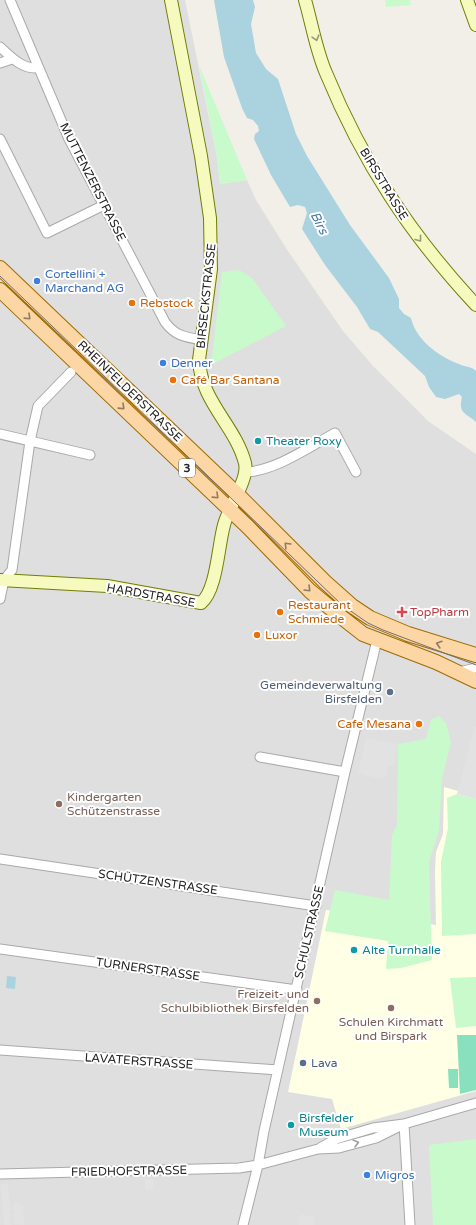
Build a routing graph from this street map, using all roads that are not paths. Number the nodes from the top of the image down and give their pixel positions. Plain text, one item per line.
1 (10, 0) edge
2 (171, 0) edge
3 (305, 0) edge
4 (467, 0) edge
5 (476, 25) edge
6 (0, 47) edge
7 (12, 59) junction
8 (0, 63) edge
9 (37, 68) junction
10 (0, 139) edge
11 (104, 205) junction
12 (0, 268) edge
13 (0, 290) edge
14 (476, 306) edge
15 (202, 340) junction
16 (71, 372) dead end
17 (0, 434) edge
18 (30, 441) junction
19 (90, 454) dead end
20 (246, 472) junction
21 (356, 472) dead end
22 (236, 493) junction
23 (230, 509) junction
24 (2, 580) edge
25 (0, 599) edge
26 (385, 625) junction
27 (377, 640) junction
28 (476, 655) edge
29 (476, 668) edge
30 (459, 672) junction
31 (476, 681) edge
32 (260, 757) dead end
33 (345, 772) junction
34 (0, 858) edge
35 (316, 906) junction
36 (0, 949) edge
37 (297, 990) junction
38 (0, 1050) edge
39 (278, 1070) junction
40 (476, 1103) edge
41 (404, 1124) junction
42 (258, 1165) junction
43 (0, 1174) edge
44 (243, 1225) edge
45 (410, 1225) edge

1 - 9 street, MUTTENZERSTRASSE
2 - 15 street, BIRSECKSTRASSE
3 -> 14 street, BIRSSTRASSE
4 - 5 street
6 - 7 street
7 - 8 street
7 - 9 street
9 - 11 street, MUTTENZERSTRASSE
10 - 11 street
11 - 15 street, MUTTENZERSTRASSE
12 - 22 main road, RHEINFELDERSTRASSE / 3
13 -> 23 main road, RHEINFELDERSTRASSE / 3
15 - 20 street, BIRSECKSTRASSE
16 - 18 street
17 - 18 street
18 - 19 street
18 - 24 street
20 - 21 street
20 - 22 street
22 - 23 street
26 -> 22 main road, RHEINFELDERSTRASSE / 3
23 - 24 street, HARDSTRASSE
23 -> 27 main road, RHEINFELDERSTRASSE / 3
24 - 25 street
26 - 27 main road
28 -> 26 main road, 3
27 - 30 main road, 3
27 - 33 street, SCHULSTRASSE
29 - 30 street
30 - 31 main road, 3
32 - 33 street
33 - 35 street, SCHULSTRASSE
34 - 35 street, SCHÜTZENSTRASSE
35 - 37 street, SCHULSTRASSE
36 - 37 street, TURNERSTRASSE
37 - 39 street, SCHULSTRASSE
38 - 39 street, LAVATERSTRASSE
39 - 42 street, SCHULSTRASSE
40 - 41 street, FRIEDHOFSTRASSE
41 - 42 street, FRIEDHOFSTRASSE
41 - 45 street
42 - 43 street, FRIEDHOFSTRASSE
42 - 44 street, SCHULSTRASSE

